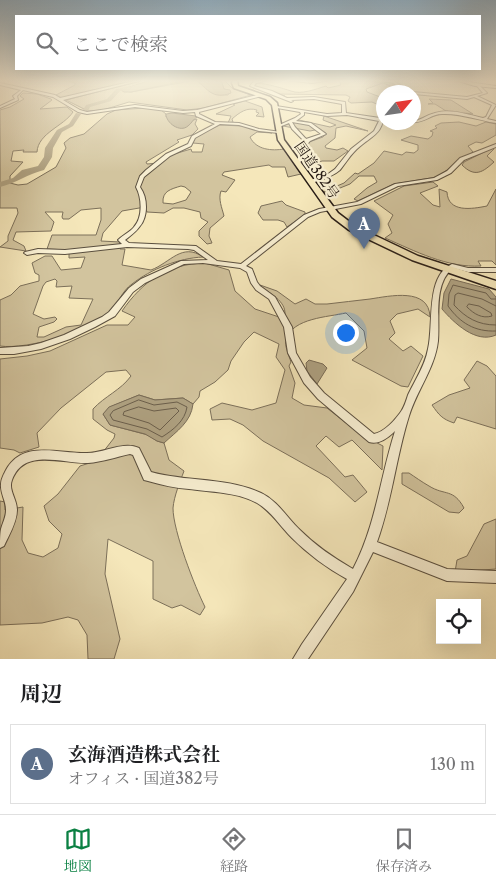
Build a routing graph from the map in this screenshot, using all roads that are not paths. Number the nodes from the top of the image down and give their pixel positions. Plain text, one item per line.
1 (79, 111) edge
2 (102, 111) edge
3 (173, 111) edge
4 (197, 111) joint
5 (277, 111) edge
6 (298, 111) edge
7 (344, 111) edge
8 (491, 111) edge
9 (301, 112) junction
10 (344, 114) junction
11 (376, 116) edge
12 (421, 119) edge
13 (482, 120) junction
14 (292, 122) junction
15 (496, 122) edge
16 (218, 124) junction
17 (279, 129) junction
18 (377, 130) edge
19 (496, 145) edge
20 (304, 146) junction
21 (298, 164) junction
22 (310, 182) junction
23 (330, 210) junction
24 (127, 245) junction
25 (27, 253) dead end
26 (214, 261) junction
27 (242, 266) junction
28 (446, 269) junction
29 (496, 270) edge
30 (496, 285) edge
31 (0, 351) edge
32 (404, 416) junction
33 (3, 493) edge
34 (0, 542) edge
35 (370, 545) junction
36 (355, 577) junction
37 (496, 577) edge
38 (300, 659) edge

1 - 2 street
3 - 4 street
4 - 16 street
5 - 17 highway, 国道382号
6 - 9 street
7 - 10 street
8 - 13 street
9 - 10 street
9 - 14 street
10 - 11 street
12 - 13 street
13 - 15 street
14 - 17 street
14 - 20 street
14 - 20 street
16 - 17 street
16 - 24 street
17 - 21 highway, 国道382号
18 - 22 street
19 - 23 street
20 - 21 street
21 - 22 highway, 国道382号
22 - 23 highway, 国道382号
23 - 27 street
23 - 28 highway, 国道382号
24 - 25 street
24 - 26 street
26 - 27 street
26 - 31 street
27 - 32 street
28 - 29 street
28 - 30 highway, 国道382号
28 - 32 street
32 - 35 street
33 - 34 street
33 - 36 street
35 - 36 street
35 - 37 street
36 - 38 street

